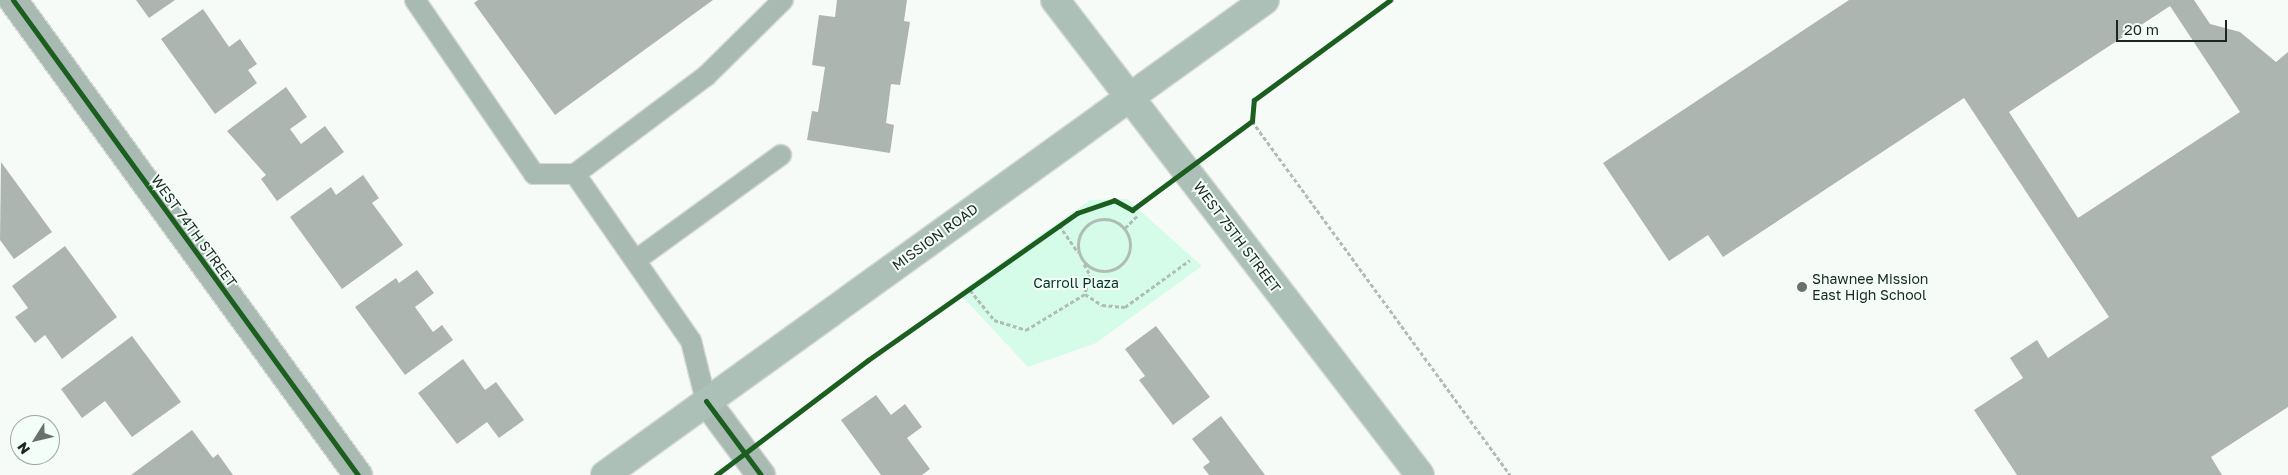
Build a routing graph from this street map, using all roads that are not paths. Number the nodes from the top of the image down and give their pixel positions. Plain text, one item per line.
1 (13, 0) edge
2 (415, 0) edge
3 (783, 0) edge
4 (1055, 0) edge
5 (1265, 0) edge
6 (1130, 98) junction
7 (781, 155) dead end
8 (575, 174) junction
9 (636, 260) junction
10 (706, 401) junction
11 (358, 475) edge
12 (605, 475) edge
13 (761, 475) edge
14 (1420, 475) edge

1 - 11 street, WEST 74TH STREET
2 - 8 lane
3 - 8 lane
4 - 6 main road, WEST 75TH STREET
5 - 6 main road, MISSION ROAD
6 - 10 main road, MISSION ROAD
6 - 14 main road, WEST 75TH STREET
7 - 9 lane
8 - 9 lane
9 - 10 lane
10 - 12 main road, MISSION ROAD
10 - 13 street

